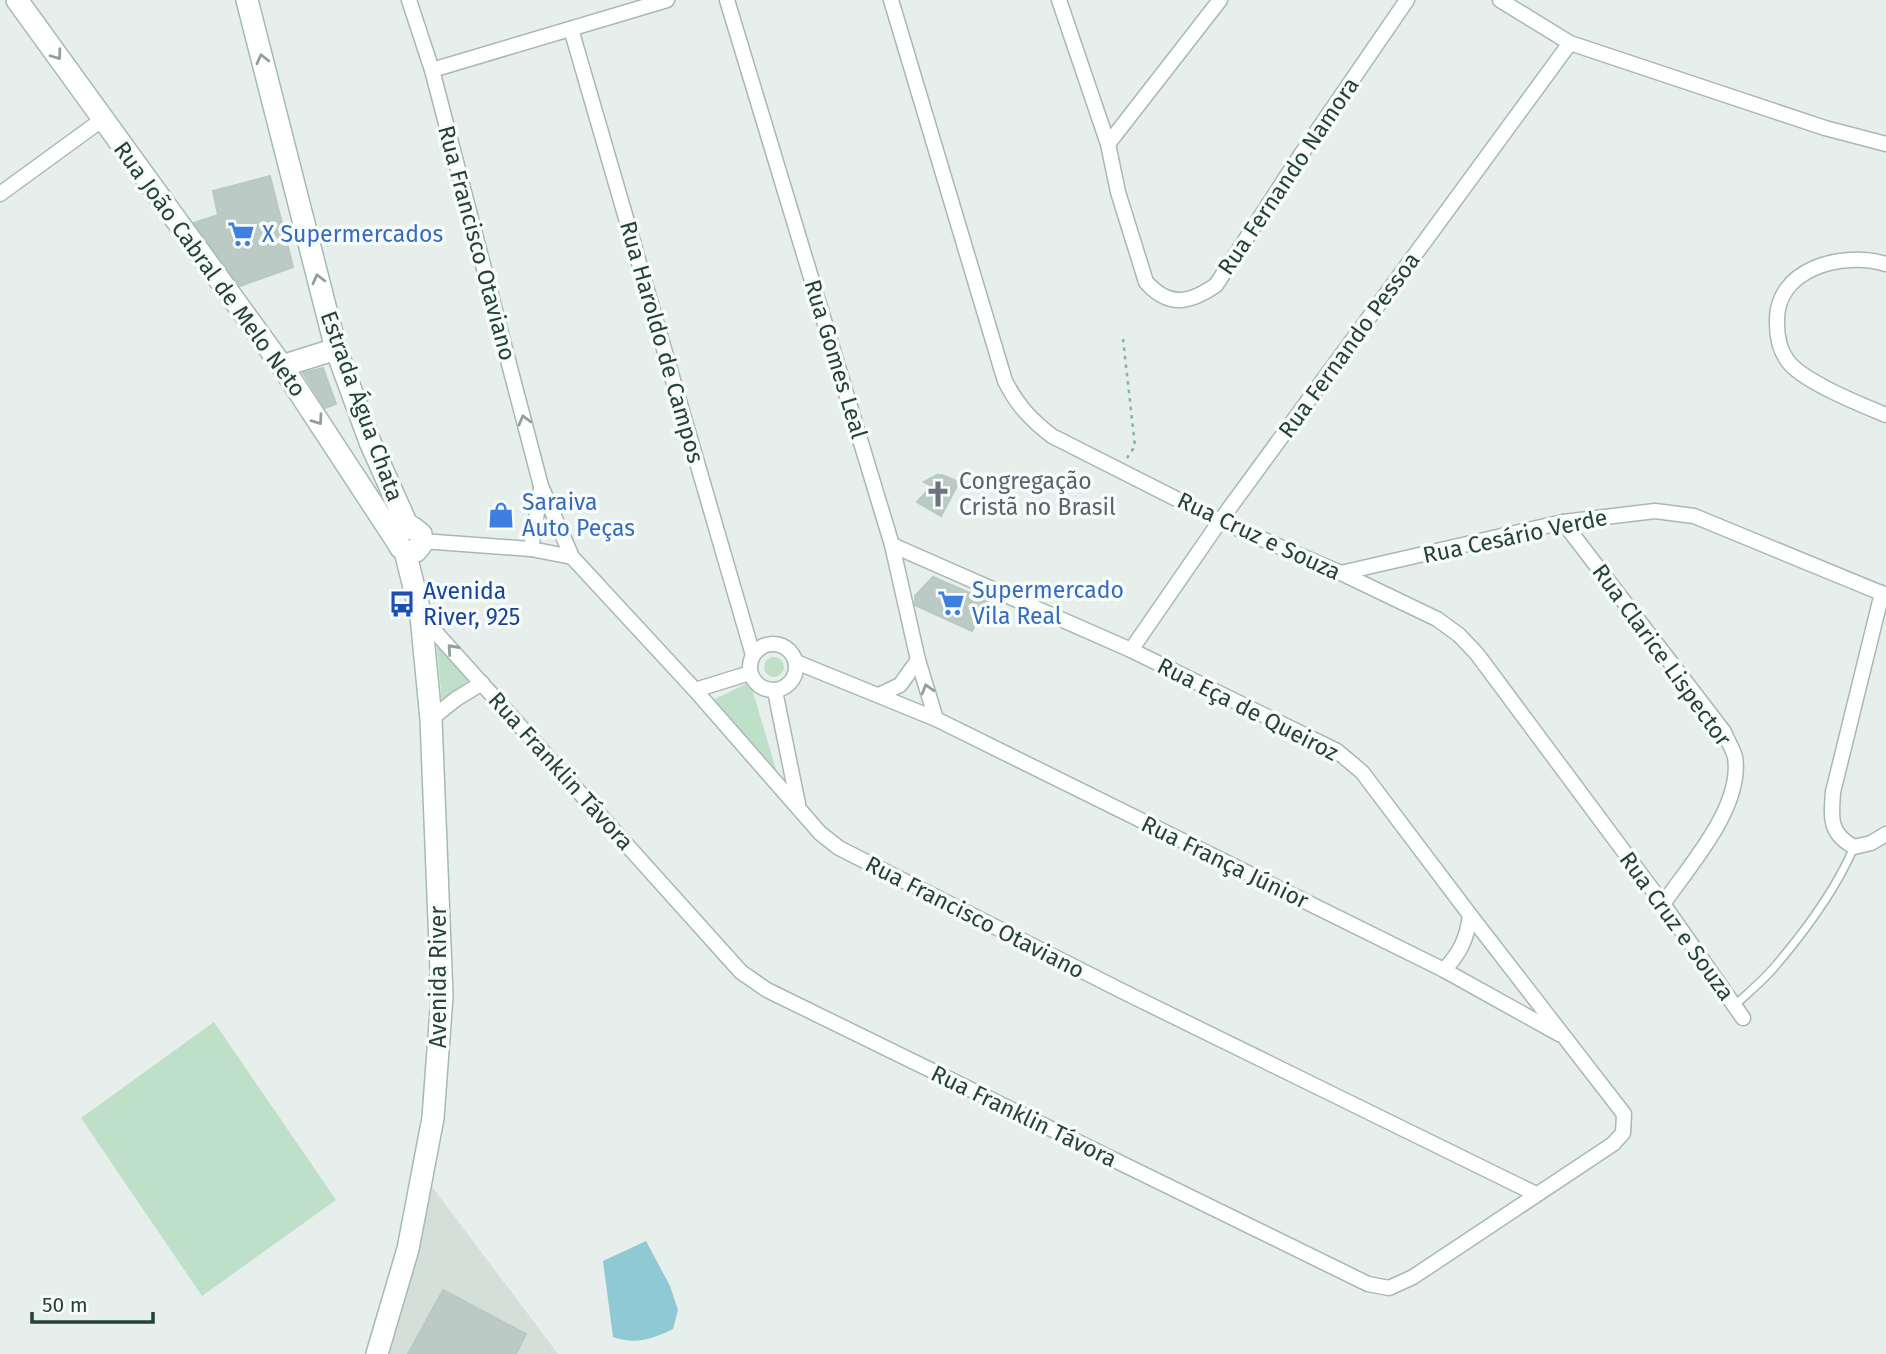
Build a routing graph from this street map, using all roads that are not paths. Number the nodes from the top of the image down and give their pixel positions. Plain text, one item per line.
1 (17, 0) edge
2 (247, 0) edge
3 (410, 0) edge
4 (667, 0) edge
5 (727, 0) edge
6 (891, 0) edge
7 (1059, 0) edge
8 (1220, 0) edge
9 (1407, 0) edge
10 (1500, 0) edge
11 (571, 29) junction
12 (1570, 43) junction
13 (432, 69) junction
14 (103, 119) junction
15 (1108, 144) junction
16 (1886, 144) edge
17 (0, 194) edge
18 (1886, 264) edge
19 (336, 349) junction
20 (282, 366) junction
21 (1886, 415) edge
22 (541, 486) junction
23 (1220, 521) junction
24 (1563, 522) junction
25 (411, 542) junction
26 (892, 545) junction
27 (531, 549) junction
28 (572, 557) junction
29 (1341, 573) junction
30 (1884, 594) edge
31 (419, 605) junction
32 (1131, 650) junction
33 (753, 655) junction
34 (918, 660) junction
35 (796, 662) junction
36 (750, 673) junction
37 (482, 682) junction
38 (695, 690) junction
39 (775, 691) junction
40 (879, 695) junction
41 (431, 719) junction
42 (936, 719) junction
43 (799, 805) junction
44 (1886, 834) edge
45 (1854, 847) junction
46 (1662, 904) junction
47 (1470, 915) junction
48 (1444, 970) junction
49 (1734, 1006) junction
50 (1743, 1018) dead end
51 (1567, 1038) junction
52 (1624, 1114) joint
53 (1536, 1194) junction
54 (377, 1354) edge

1 -> 14 street, Rua João Cabral de Melo Neto
19 -> 2 street, Estrada Água Chata
3 - 13 street, Rua Francisco Otaviano
4 - 11 street
5 - 26 street, Rua Gomes Leal
6 - 23 street, Rua Cruz e Souza
7 - 15 street, Rua Fernando Namora
8 - 15 street
9 - 15 street, Rua Fernando Namora
10 - 12 street
11 - 13 street
11 - 33 street, Rua Haroldo de Campos
12 - 16 street
12 - 23 street, Rua Fernando Pessoa
22 -> 13 street, Rua Francisco Otaviano
14 - 17 street
14 - 20 street, Rua João Cabral de Melo Neto
18 - 21 street
19 - 20 street
19 - 25 street, Estrada Água Chata
20 -> 25 street, Rua João Cabral de Melo Neto
22 - 27 street, Rua Francisco Otaviano
22 - 28 street, Rua Francisco Otaviano
23 - 29 street, Rua Cruz e Souza
23 - 32 street, Rua Fernando Pessoa
24 - 29 street, Rua Cesário Verde
24 - 30 street, Rua Cesário Verde
24 - 46 street, Rua Clarice Lispector
25 - 27 street
25 - 31 street, Avenida River
26 - 32 street, Rua Eça de Queiroz
26 - 34 street, Rua Gomes Leal
27 - 28 street
28 - 38 street, Rua Francisco Otaviano
29 - 46 street, Rua Cruz e Souza
30 - 45 street
37 -> 31 street, Rua Franklin Távora
31 - 41 street, Avenida River
32 - 47 street, Rua Eça de Queiroz
33 - 35 street
33 - 36 street
34 - 40 street
42 -> 34 street, Rua Gomes Leal
35 - 39 street
35 - 40 street, Rua França Júnior
36 - 38 street
36 - 39 street
37 - 41 street
37 - 53 street, Rua Franklin Távora
38 - 43 street, Rua Francisco Otaviano
39 - 43 street
40 - 42 street, Rua França Júnior
41 - 54 street, Avenida River
42 - 48 street, Rua França Júnior
43 - 53 street, Rua Francisco Otaviano
44 - 45 street
45 - 49 lane
46 - 49 street, Rua Cruz e Souza
47 - 48 street
47 - 51 street, Rua Eça de Queiroz
48 - 51 street, Rua França Júnior
49 - 50 street, Rua Cruz e Souza
51 - 52 street, Rua Eça de Queiroz
52 - 53 street, Rua Franklin Távora

